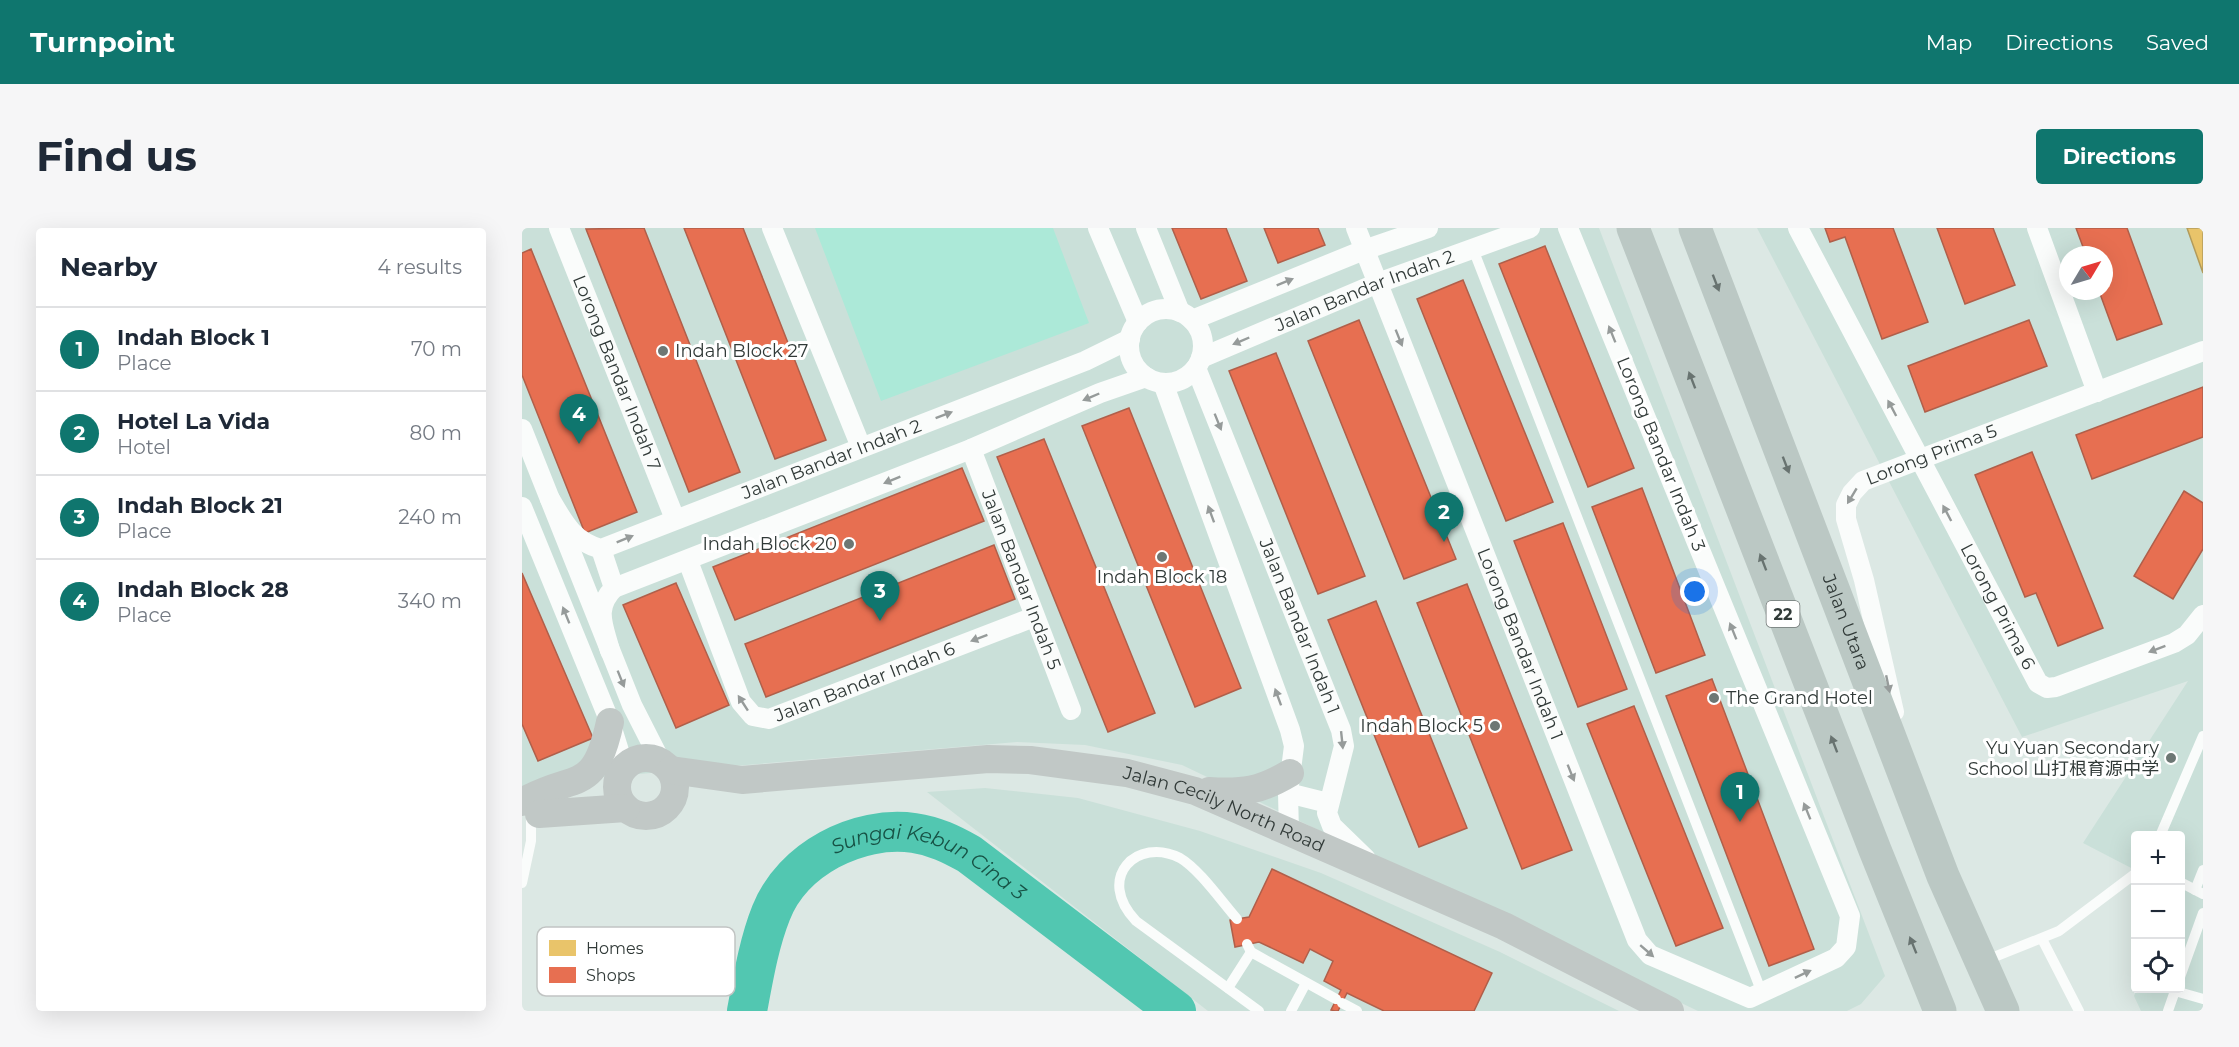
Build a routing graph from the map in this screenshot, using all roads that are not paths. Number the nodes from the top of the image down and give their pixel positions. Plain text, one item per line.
1 (560, 228) edge
2 (772, 228) edge
3 (1098, 228) edge
4 (1146, 228) edge
5 (1356, 228) edge
6 (1428, 228) edge
7 (1530, 228) edge
8 (1568, 228) edge
9 (1633, 228) edge
10 (1695, 228) edge
11 (1798, 228) edge
12 (2037, 228) edge
13 (1473, 249) junction
14 (1365, 250) junction
15 (1378, 283) junction
16 (1186, 316) junction
17 (1134, 331) junction
18 (2203, 351) edge
19 (1198, 363) junction
20 (1155, 380) junction
21 (2097, 392) junction
22 (522, 429) edge
23 (861, 447) junction
24 (971, 449) junction
25 (1919, 460) junction
26 (550, 499) junction
27 (522, 507) edge
28 (675, 519) junction
29 (601, 549) junction
30 (688, 561) junction
31 (614, 588) junction
32 (2203, 615) edge
33 (1034, 617) junction
34 (610, 651) junction
35 (1071, 710) dead end
36 (610, 722) junction
37 (2203, 736) edge
38 (669, 776) junction
39 (1289, 783) junction
40 (622, 786) junction
41 (1911, 790) junction
42 (1195, 791) junction
43 (1328, 803) junction
44 (528, 813) edge
45 (1288, 831) junction
46 (2162, 831) edge
47 (2203, 870) edge
48 (1379, 872) junction
49 (2131, 877) edge
50 (522, 882) edge
51 (2185, 884) edge
52 (2199, 892) edge
53 (2203, 914) edge
54 (1237, 919) dead end
55 (2042, 939) junction
56 (1981, 962) junction
57 (2185, 965) edge
58 (1306, 982) junction
59 (1228, 988) junction
60 (2175, 993) edge
61 (2185, 993) edge
62 (1756, 996) junction
63 (2203, 999) edge
64 (1259, 1011) edge
65 (1291, 1011) edge
66 (1357, 1011) edge
67 (1670, 1011) edge
68 (1940, 1011) edge
69 (2003, 1011) edge
70 (2079, 1011) edge
71 (2168, 1011) edge

1 - 28 street, Lorong Bandar Indah 7
2 - 23 street
3 - 17 street
4 - 16 street
5 - 14 street, Lorong Bandar Indah 1
6 - 14 street, Jalan Bandar Indah 2
7 - 13 street, Jalan Bandar Indah 2
62 -> 8 street, Lorong Bandar Indah 3
68 -> 9 highway, 22
10 -> 41 highway, Jalan Utara
25 -> 11 street, Lorong Prima 6
12 - 21 street
13 - 15 street, Jalan Bandar Indah 2
13 - 62 lane
14 - 15 street, Lorong Bandar Indah 1
16 -> 14 street, Jalan Bandar Indah 2
15 -> 19 street, Jalan Bandar Indah 2
15 -> 62 street, Lorong Bandar Indah 1
16 - 17 street
16 - 19 street
17 - 20 street
23 -> 17 street, Jalan Bandar Indah 2
18 - 21 street, Lorong Prima 5
19 - 20 street
19 -> 43 street, Jalan Bandar Indah 1
20 -> 24 street
39 -> 20 street
21 - 25 street, Lorong Prima 5
22 - 26 street
23 - 28 street, Jalan Bandar Indah 2
24 -> 30 street
24 - 33 street, Jalan Bandar Indah 5
32 -> 25 street, Lorong Prima 6
25 -> 41 street, Lorong Prima 5
26 - 29 street
26 - 34 street
36 -> 27 street
29 -> 28 street, Jalan Bandar Indah 2
29 - 31 street
30 - 31 street
33 -> 30 street, Jalan Bandar Indah 6
31 - 34 street
33 - 35 street, Jalan Bandar Indah 5
34 -> 38 street
36 - 40 street
36 - 44 main road
37 - 46 lane
38 - 40 main road
38 - 40 main road
38 - 42 main road, Jalan Cecily North Road
39 - 42 main road
39 - 43 street
39 - 45 street
40 - 44 main road
41 - 56 highway, Jalan Utara
42 - 45 main road, Jalan Cecily North Road
43 - 48 street
44 - 50 lane
45 - 48 main road, Jalan Cecily North Road
47 - 52 lane
48 - 67 main road, Jalan Cecily North Road
49 - 55 lane
51 - 52 lane
53 - 57 lane
54 - 59 lane
55 - 56 lane
55 - 70 lane
56 - 69 highway, Jalan Utara
58 - 59 lane
58 - 65 lane
58 - 66 lane
59 - 64 lane
60 - 71 lane
61 - 63 lane

